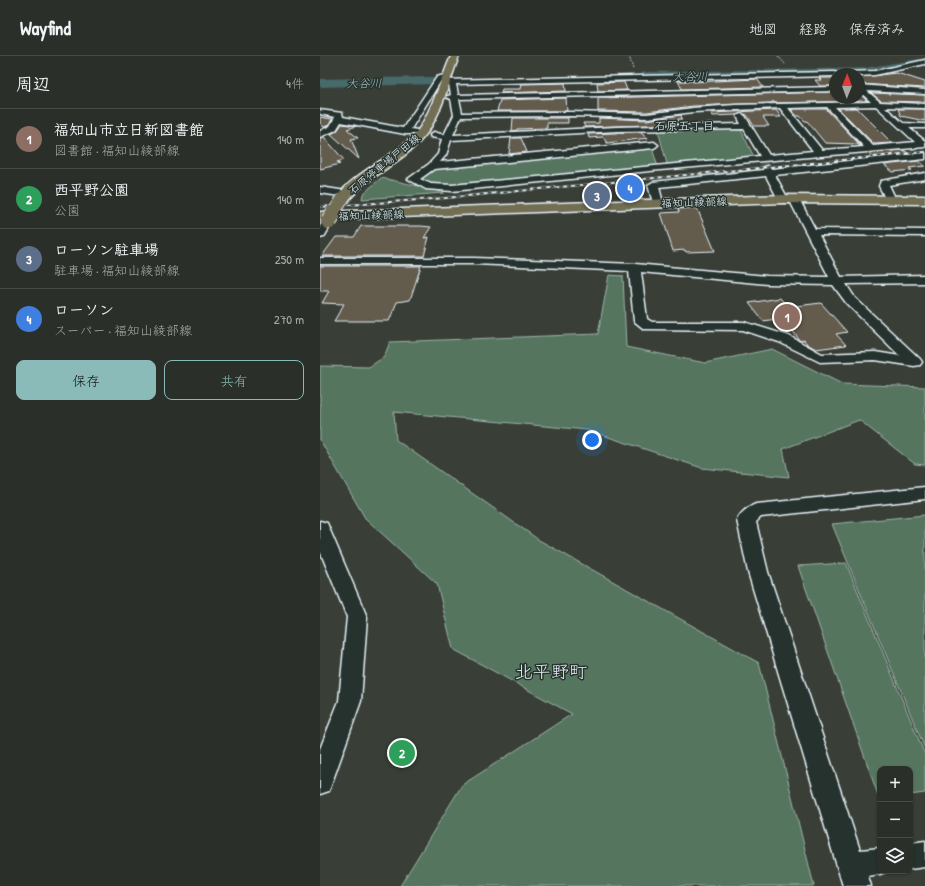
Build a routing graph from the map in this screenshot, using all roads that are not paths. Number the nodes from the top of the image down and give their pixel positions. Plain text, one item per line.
1 (455, 56) edge
2 (925, 62) edge
3 (865, 73) edge
4 (829, 74) edge
5 (716, 77) junction
6 (608, 79) junction
7 (448, 80) junction
8 (491, 82) junction
9 (865, 88) edge
10 (829, 89) edge
11 (726, 91) junction
12 (925, 92) edge
13 (865, 93) edge
14 (488, 96) junction
15 (452, 97) junction
16 (613, 104) junction
17 (691, 104) junction
18 (877, 104) junction
19 (829, 105) junction
20 (782, 106) junction
21 (925, 106) edge
22 (654, 107) junction
23 (735, 107) junction
24 (320, 112) edge
25 (458, 116) junction
26 (339, 119) junction
27 (900, 125) junction
28 (747, 126) junction
29 (925, 126) edge
30 (649, 128) junction
31 (617, 129) junction
32 (405, 131) junction
33 (414, 132) tunnel mouth
34 (320, 134) edge
35 (526, 134) junction
36 (434, 136) tunnel mouth
37 (447, 138) junction
38 (923, 144) edge
39 (871, 149) junction
40 (819, 153) junction
41 (657, 156) junction
42 (925, 156) edge
43 (537, 163) junction
44 (765, 164) junction
45 (432, 166) junction
46 (925, 176) edge
47 (542, 180) junction
48 (320, 190) edge
49 (344, 196) junction
50 (788, 199) junction
51 (891, 200) junction
52 (925, 200) edge
53 (658, 203) junction
54 (496, 210) joint
55 (323, 224) edge
56 (810, 232) junction
57 (925, 234) edge
58 (320, 261) edge
59 (635, 268) junction
60 (925, 279) edge
61 (837, 281) junction
62 (919, 363) edge
63 (925, 493) edge
64 (320, 528) edge
65 (320, 782) edge
66 (925, 854) edge
67 (913, 856) edge
68 (877, 863) edge
69 (854, 875) edge

1 - 7 main road, 石原停車場戸田線
2 - 3 street
4 - 5 street
5 - 6 street
5 - 11 street
6 - 8 street
6 - 16 street
7 - 8 street
7 - 15 street
7 - 32 street
7 - 49 main road, 石原停車場戸田線
8 - 14 street
9 - 12 street
10 - 11 street
11 - 16 street
11 - 23 street
13 - 18 street
14 - 15 street
14 - 16 street
15 - 25 street
16 - 22 street
16 - 25 street
16 - 31 street
17 - 22 street
17 - 22 street
17 - 23 street
18 - 19 street
18 - 21 street
18 - 27 street
19 - 20 street
19 - 39 street
20 - 23 street
20 - 40 street
23 - 28 street
24 - 26 street
25 - 37 street
26 - 32 street
26 - 34 street
27 - 29 street
27 - 38 street
28 - 30 street
28 - 44 street
30 - 31 street
30 - 41 street
31 - 35 street
32 - 33 street
35 - 37 street
35 - 43 street
36 - 37 street
37 - 45 street
38 - 39 street
39 - 40 street
40 - 44 street
41 - 43 street
41 - 44 street
41 - 47 street
42 - 44 street
43 - 45 street
43 - 47 street
44 - 50 street
44 - 53 street
45 - 47 street
46 - 51 street
48 - 49 street
49 - 55 main road, 石原停車場戸田線, bridge
50 - 51 main road, 福知山綾部線
50 - 53 main road, 福知山綾部線
50 - 56 street
51 - 52 main road, 福知山綾部線
53 - 54 main road, 福知山綾部線
54 - 55 main road, 石原停車場戸田線
56 - 57 street
56 - 61 street
58 - 59 street
59 - 61 street
59 - 62 street
60 - 61 street
61 - 62 street
63 - 69 street
64 - 65 street
66 - 67 street
68 - 69 street

